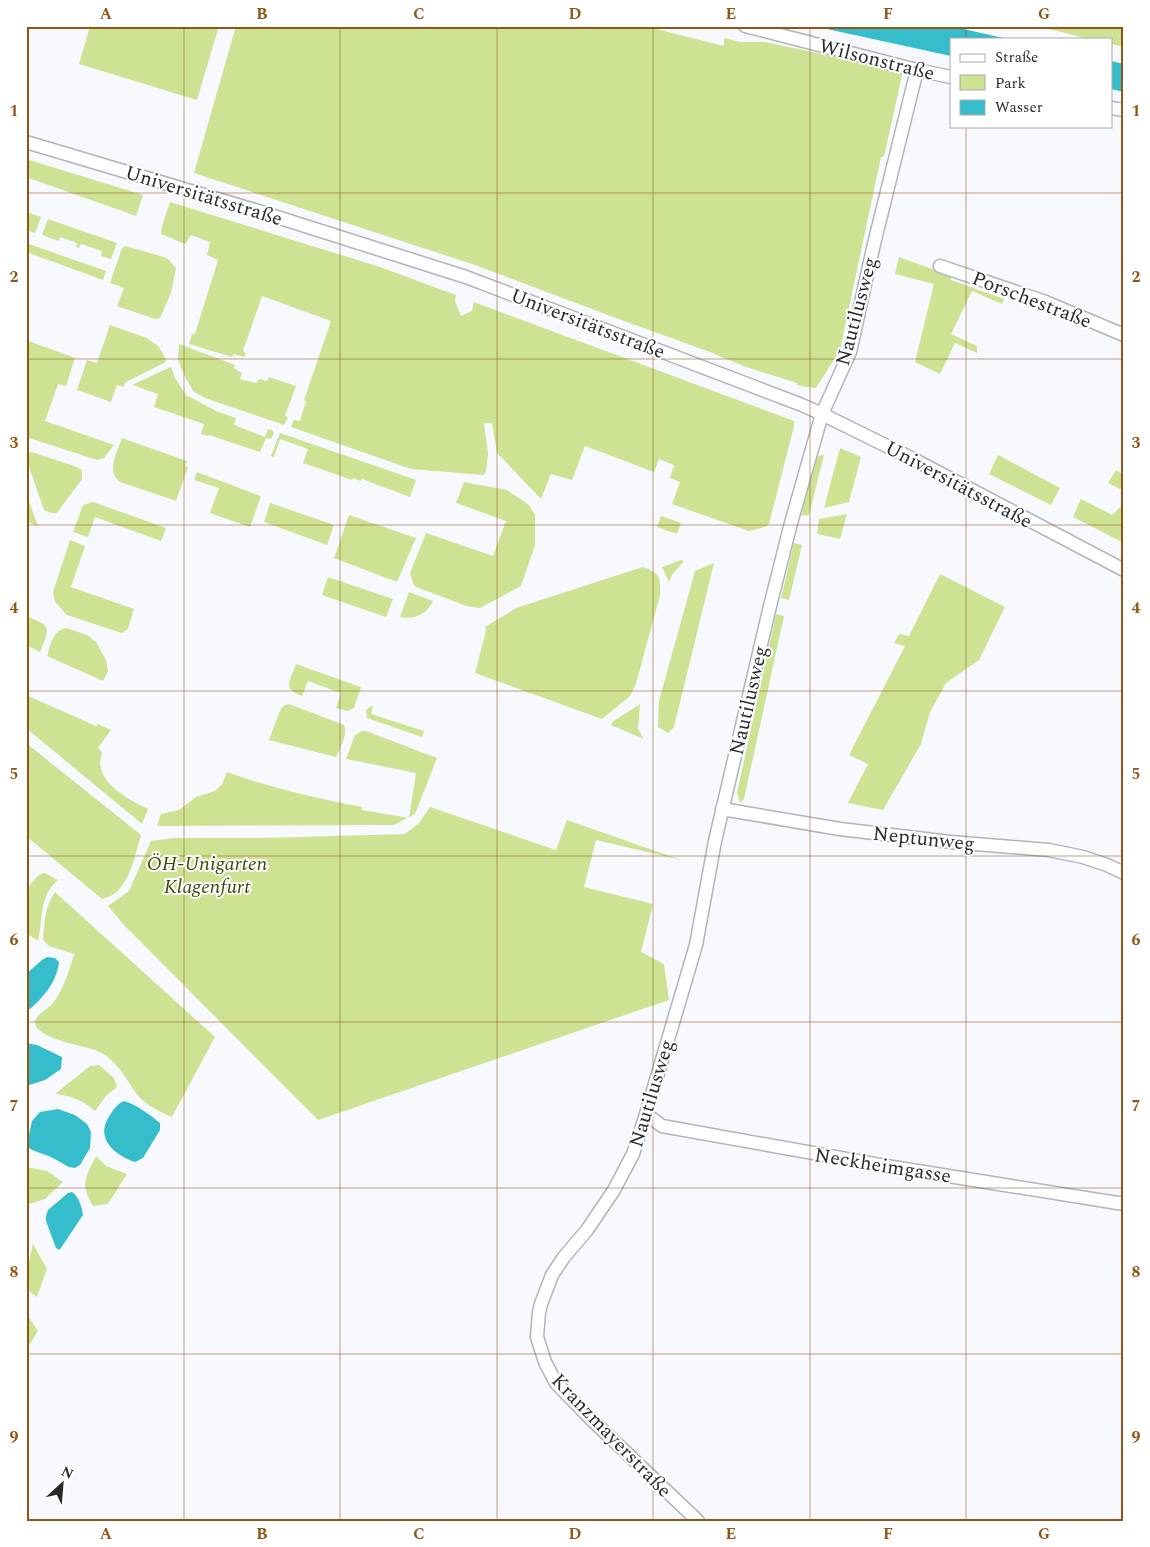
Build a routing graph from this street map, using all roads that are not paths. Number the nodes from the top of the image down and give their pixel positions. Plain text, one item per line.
1 (745, 26) edge
2 (917, 70) junction
3 (950, 77) edge
4 (26, 142) edge
5 (940, 266) dead end
6 (1124, 335) edge
7 (822, 414) junction
8 (1124, 570) edge
9 (722, 809) junction
10 (1124, 873) edge
11 (646, 1114) junction
12 (1124, 1204) edge
13 (539, 1312) joint
14 (698, 1521) edge

1 - 2 street, Wilsonstraße
2 - 3 street, Wilsonstraße
2 - 7 street, Nautilusweg
4 - 7 street, Universitätsstraße
5 - 6 street, Porschestraße
7 - 8 street, Universitätsstraße
7 - 9 street, Nautilusweg
9 - 10 street, Neptunweg
9 - 11 street, Nautilusweg
11 - 12 street, Neckheimgasse
11 - 13 street, Nautilusweg
13 - 14 street, Kranzmayerstraße

